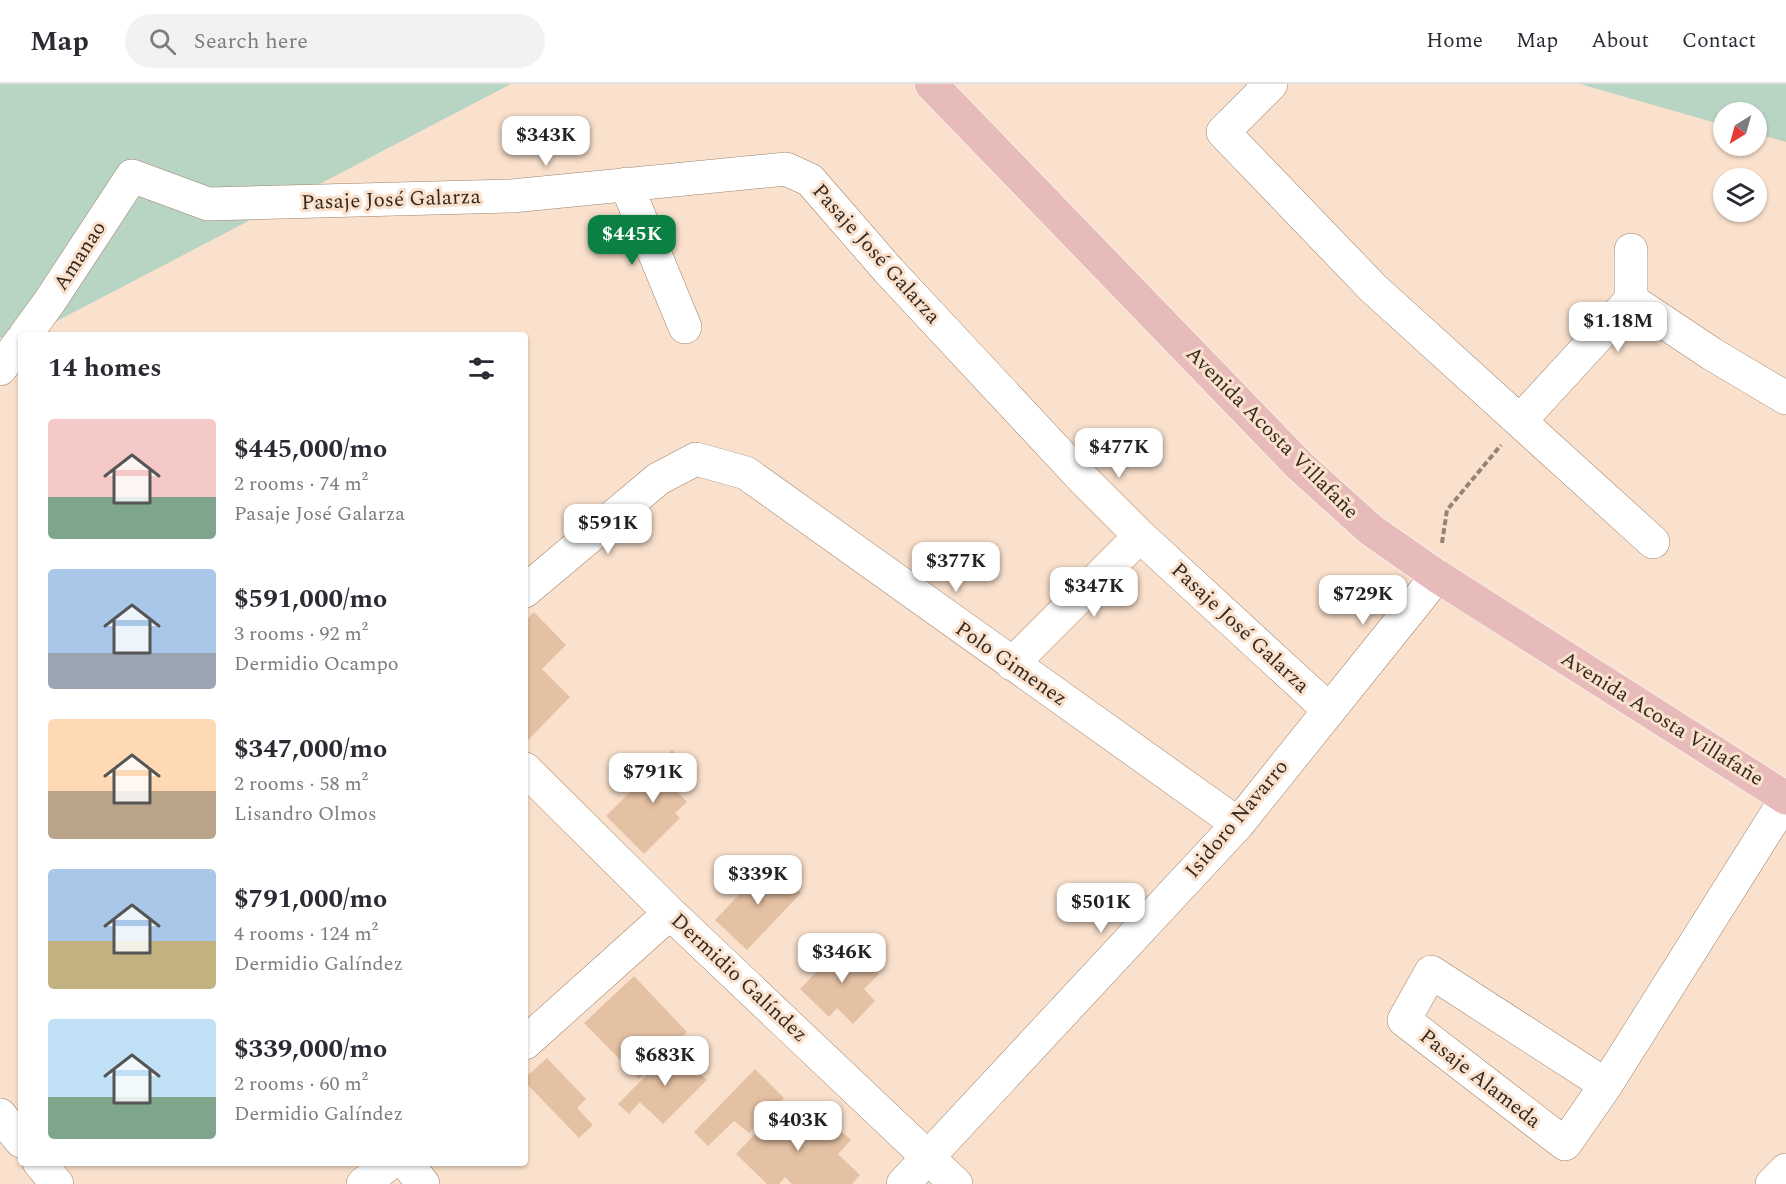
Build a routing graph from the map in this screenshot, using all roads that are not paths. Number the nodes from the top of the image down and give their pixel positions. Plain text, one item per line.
1 (930, 84) edge
2 (1271, 84) edge
3 (132, 176) joint
4 (627, 184) junction
5 (1631, 250) dead end
6 (1631, 300) junction
7 (685, 327) dead end
8 (27, 332) edge
9 (18, 345) edge
10 (0, 369) edge
11 (1786, 398) edge
12 (1520, 422) junction
13 (1140, 536) junction
14 (1653, 542) dead end
15 (1437, 576) junction
16 (528, 588) edge
17 (1011, 664) junction
18 (1328, 709) junction
19 (528, 772) edge
20 (1786, 798) edge
21 (1238, 824) junction
22 (670, 913) junction
23 (528, 1040) edge
24 (1606, 1085) junction
25 (0, 1115) edge
26 (18, 1137) edge
27 (929, 1157) junction
28 (42, 1166) edge
29 (386, 1166) edge
30 (409, 1166) edge
31 (1786, 1170) edge
32 (57, 1184) edge
33 (363, 1184) edge
34 (423, 1184) edge
35 (903, 1184) edge
36 (956, 1184) edge
37 (1772, 1184) edge

1 - 15 main road, Avenida Acosta Villafañe
2 - 12 street
3 - 4 street, Pasaje José Galarza
3 - 8 street, Amanao
4 - 7 street
4 - 13 street, Pasaje José Galarza
5 - 6 street
6 - 11 street
6 - 12 street
9 - 10 street
12 - 14 street
13 - 17 street
13 - 18 street, Pasaje José Galarza
15 - 18 street, Isidoro Navarro
15 - 20 main road, Avenida Acosta Villafañe
16 - 17 street, Polo Gimenez
17 - 21 street, Polo Gimenez
18 - 21 street, Isidoro Navarro
19 - 22 street, Dermidio Galíndez
20 - 24 street, Pasaje Alameda
21 - 27 street, Isidoro Navarro
22 - 23 street
22 - 27 street, Dermidio Galíndez
24 - 24 street, Pasaje Alameda
25 - 26 street
27 - 35 street, Isidoro Navarro
27 - 36 street, Dermidio Galíndez
28 - 32 street
29 - 33 street
30 - 34 street
31 - 37 street

